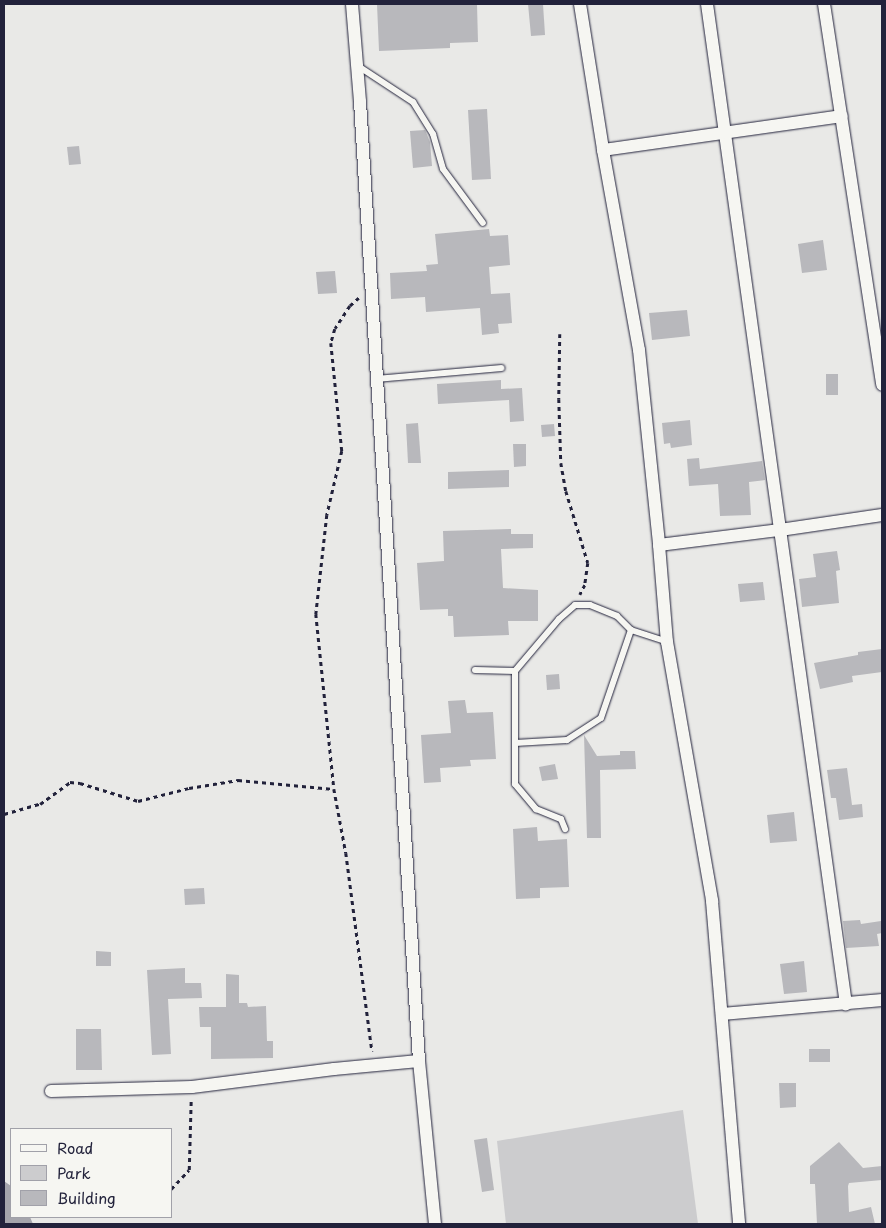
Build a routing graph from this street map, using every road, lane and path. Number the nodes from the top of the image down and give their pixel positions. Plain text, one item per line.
1 (352, 4) edge
2 (580, 4) edge
3 (707, 4) edge
4 (824, 4) edge
5 (357, 66) junction
6 (842, 116) junction
7 (726, 133) junction
8 (603, 150) junction
9 (483, 223) dead end
10 (371, 288) junction
11 (560, 334) dead end
12 (502, 368) dead end
13 (376, 378) junction
14 (882, 385) edge
15 (882, 515) edge
16 (780, 530) junction
17 (659, 545) junction
18 (575, 605) junction
19 (631, 630) junction
20 (667, 642) junction
21 (475, 670) dead end
22 (515, 671) junction
23 (515, 743) junction
24 (334, 789) junction
25 (4, 814) edge
26 (565, 829) dead end
27 (882, 1000) edge
28 (846, 1004) junction
29 (722, 1014) junction
30 (419, 1061) junction
31 (374, 1065) junction
32 (192, 1087) junction
33 (51, 1091) dead end
34 (172, 1188) edge
35 (435, 1224) edge
36 (738, 1224) edge

1 - 5 street
2 - 8 street
3 - 7 street
4 - 6 street
5 - 9 lane
5 - 10 street
6 - 7 street
6 - 14 street
7 - 8 street
7 - 16 street
8 - 17 street
10 - 13 street
10 - 24 path
11 - 18 path
12 - 13 lane
13 - 30 street
15 - 16 street
16 - 17 street
16 - 28 street
17 - 20 street
18 - 19 lane
18 - 22 lane
19 - 20 lane
19 - 23 lane
20 - 29 street
21 - 22 lane
22 - 23 lane
23 - 26 lane
24 - 25 path
24 - 31 path
27 - 28 street
28 - 29 street
29 - 36 street
30 - 31 street
30 - 35 street
31 - 32 street
32 - 33 street
32 - 34 path

